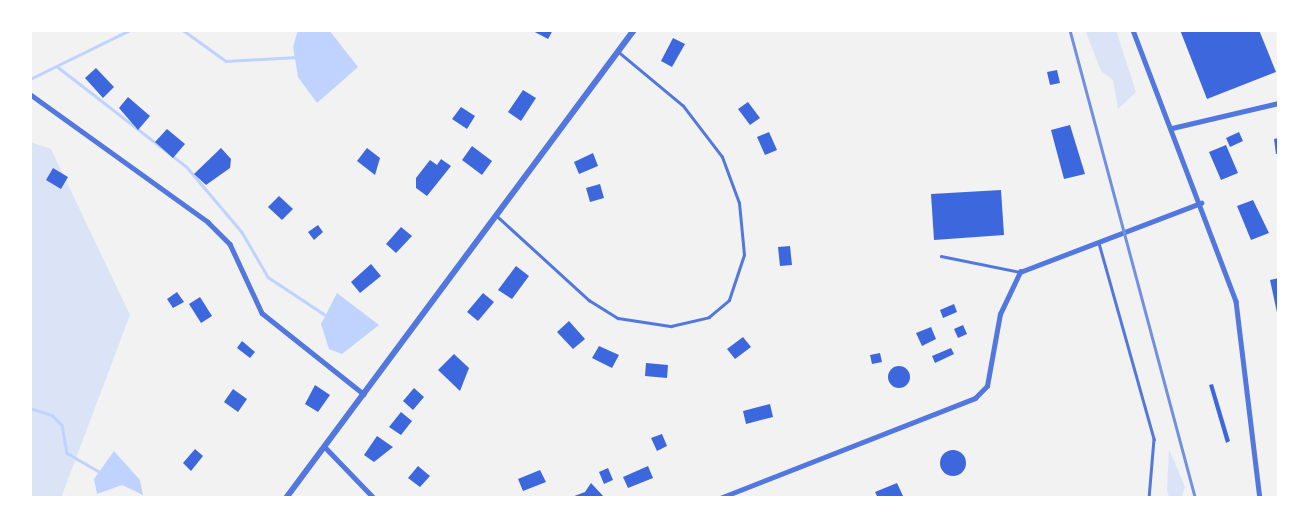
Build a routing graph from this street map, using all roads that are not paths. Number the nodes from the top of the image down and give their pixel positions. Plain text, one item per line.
1 (634, 30) edge
2 (1133, 30) edge
3 (618, 52) junction
4 (30, 94) edge
5 (1279, 103) edge
6 (1172, 128) junction
7 (1201, 202) junction
8 (497, 216) junction
9 (1098, 240) junction
10 (941, 256) dead end
11 (1020, 272) junction
12 (364, 394) junction
13 (325, 447) junction
14 (286, 498) edge
15 (374, 498) edge
16 (720, 498) edge
17 (1149, 498) edge
18 (1260, 498) edge

1 - 3 street
2 - 6 street
3 - 8 street
3 - 8 lane
4 - 12 street
5 - 6 street
6 - 7 street
7 - 9 street
7 - 18 street
8 - 12 street
9 - 11 street
9 - 17 lane
10 - 11 lane
11 - 16 street
12 - 13 street
13 - 14 street
13 - 15 street

